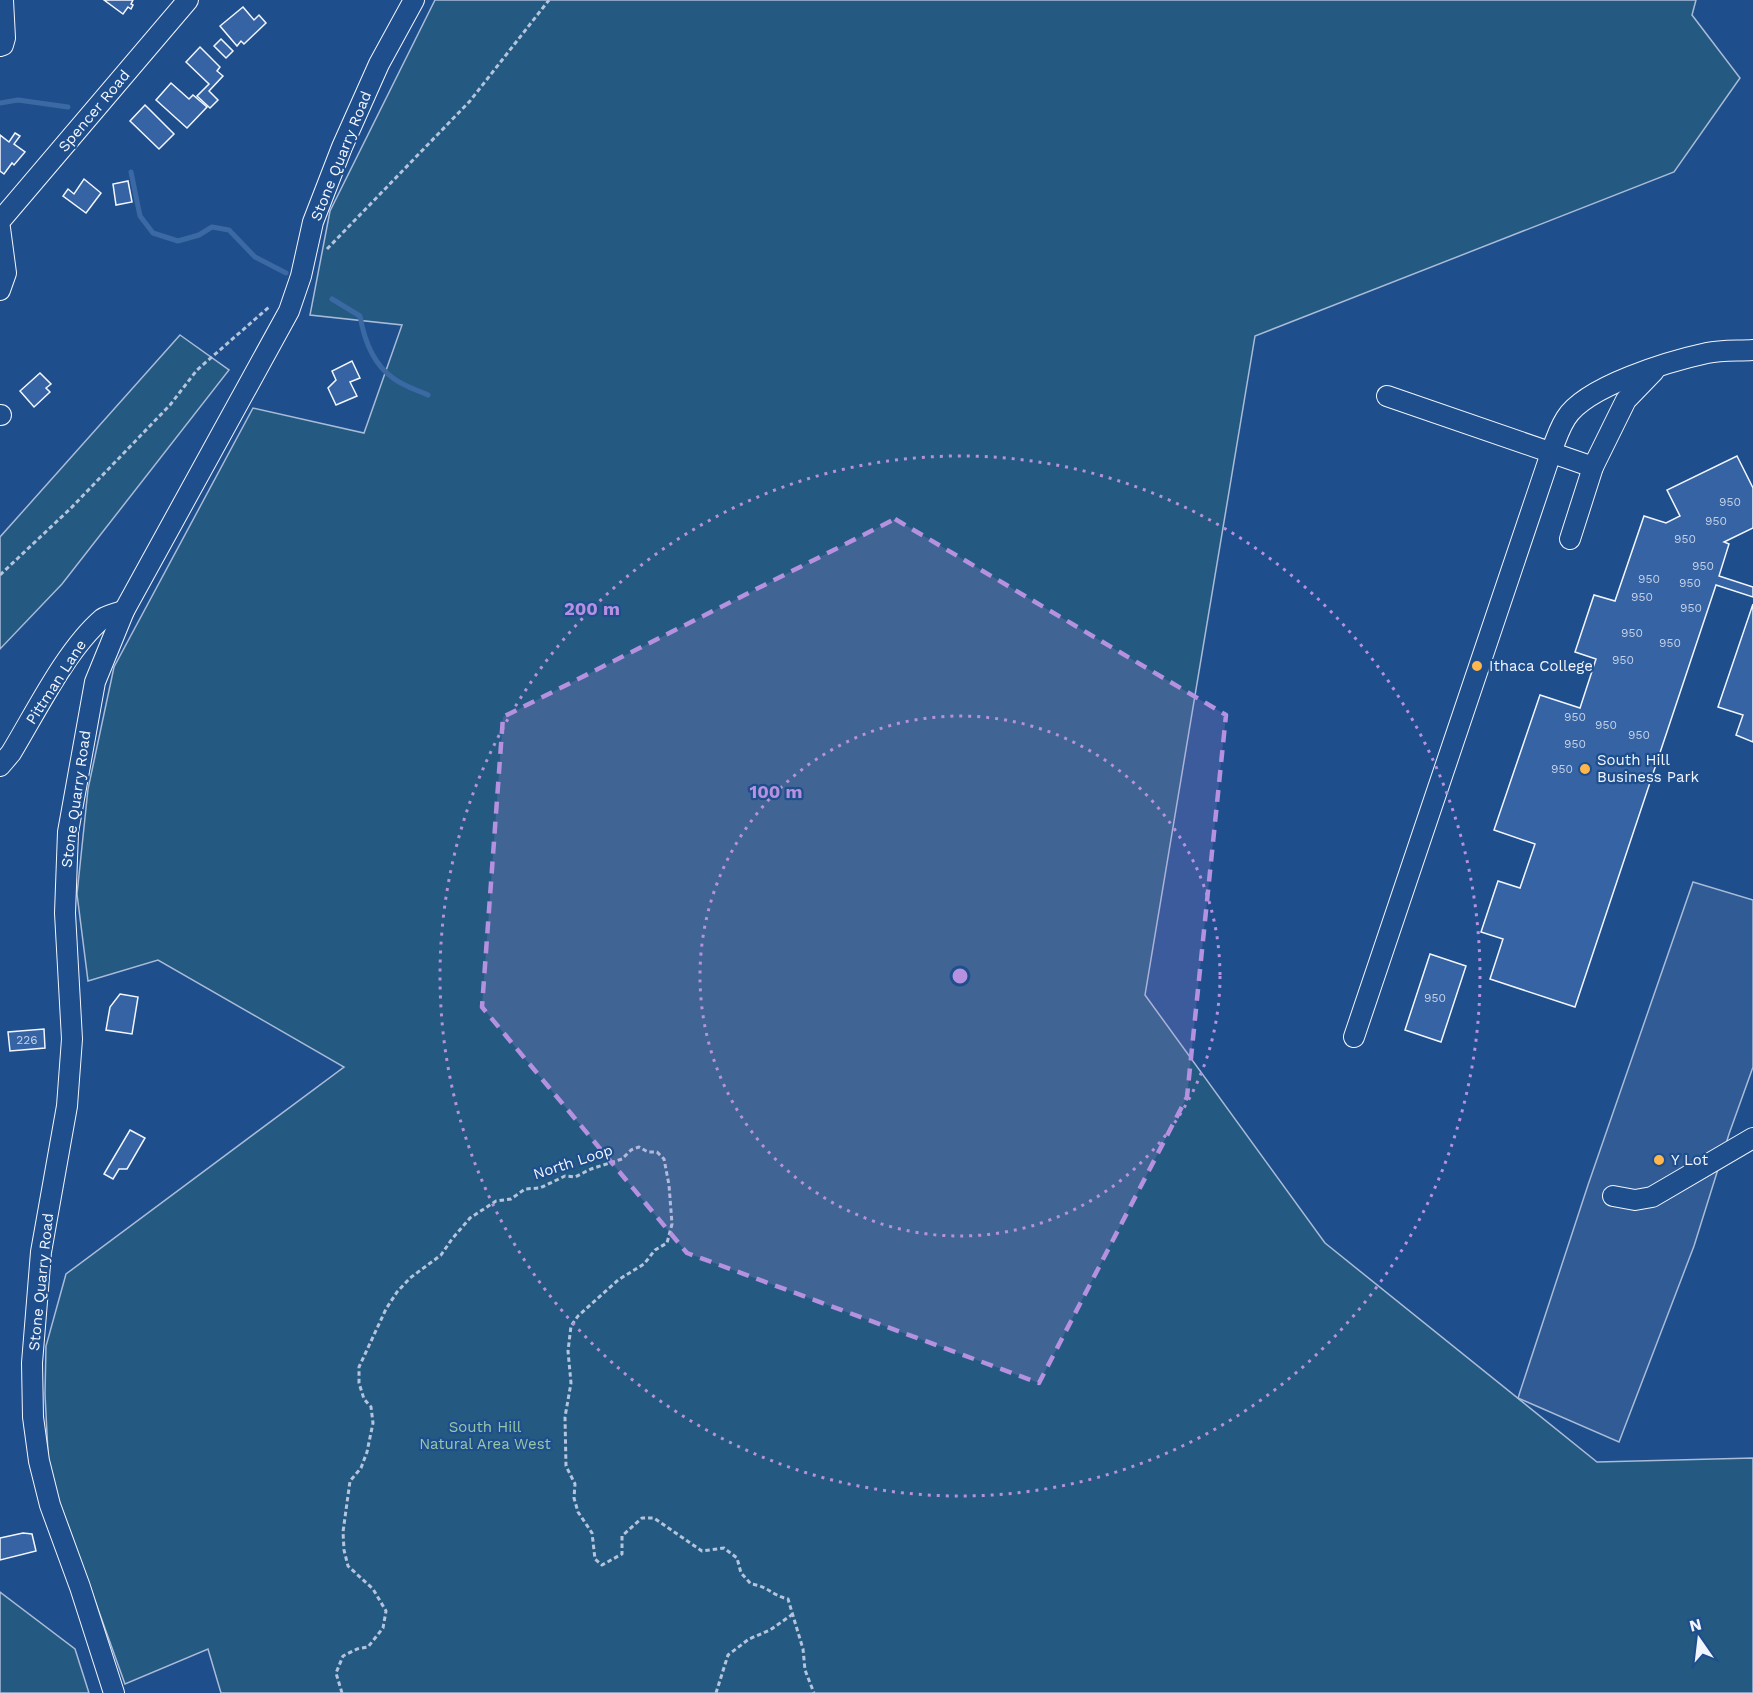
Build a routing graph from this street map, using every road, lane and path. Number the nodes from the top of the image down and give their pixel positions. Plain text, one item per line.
1 (3, 0) edge
2 (188, 0) edge
3 (414, 0) edge
4 (549, 0) edge
5 (0, 46) edge
6 (0, 221) edge
7 (0, 228) edge
8 (324, 252) dead end
9 (0, 290) edge
10 (274, 304) dead end
11 (1753, 350) edge
12 (1657, 367) junction
13 (1387, 396) dead end
14 (1551, 453) junction
15 (1593, 467) junction
16 (1570, 539) dead end
17 (0, 575) edge
18 (124, 611) junction
19 (0, 766) edge
20 (1354, 1037) dead end
21 (1753, 1138) edge
22 (1613, 1196) dead end
23 (793, 1614) junction
24 (114, 1693) edge
25 (342, 1693) edge
26 (716, 1693) edge
27 (814, 1693) edge

1 - 5 street
2 - 6 street, Spencer Road
3 - 18 street, Stone Quarry Road
4 - 8 path
7 - 9 street
10 - 17 path
11 - 12 street
12 - 14 street
12 - 15 street
13 - 14 street
14 - 15 street
14 - 20 street
15 - 16 street
18 - 19 street, Pittman Lane
18 - 24 street, Stone Quarry Road
21 - 22 street
23 - 25 path, North Loop
23 - 26 path
23 - 27 path

